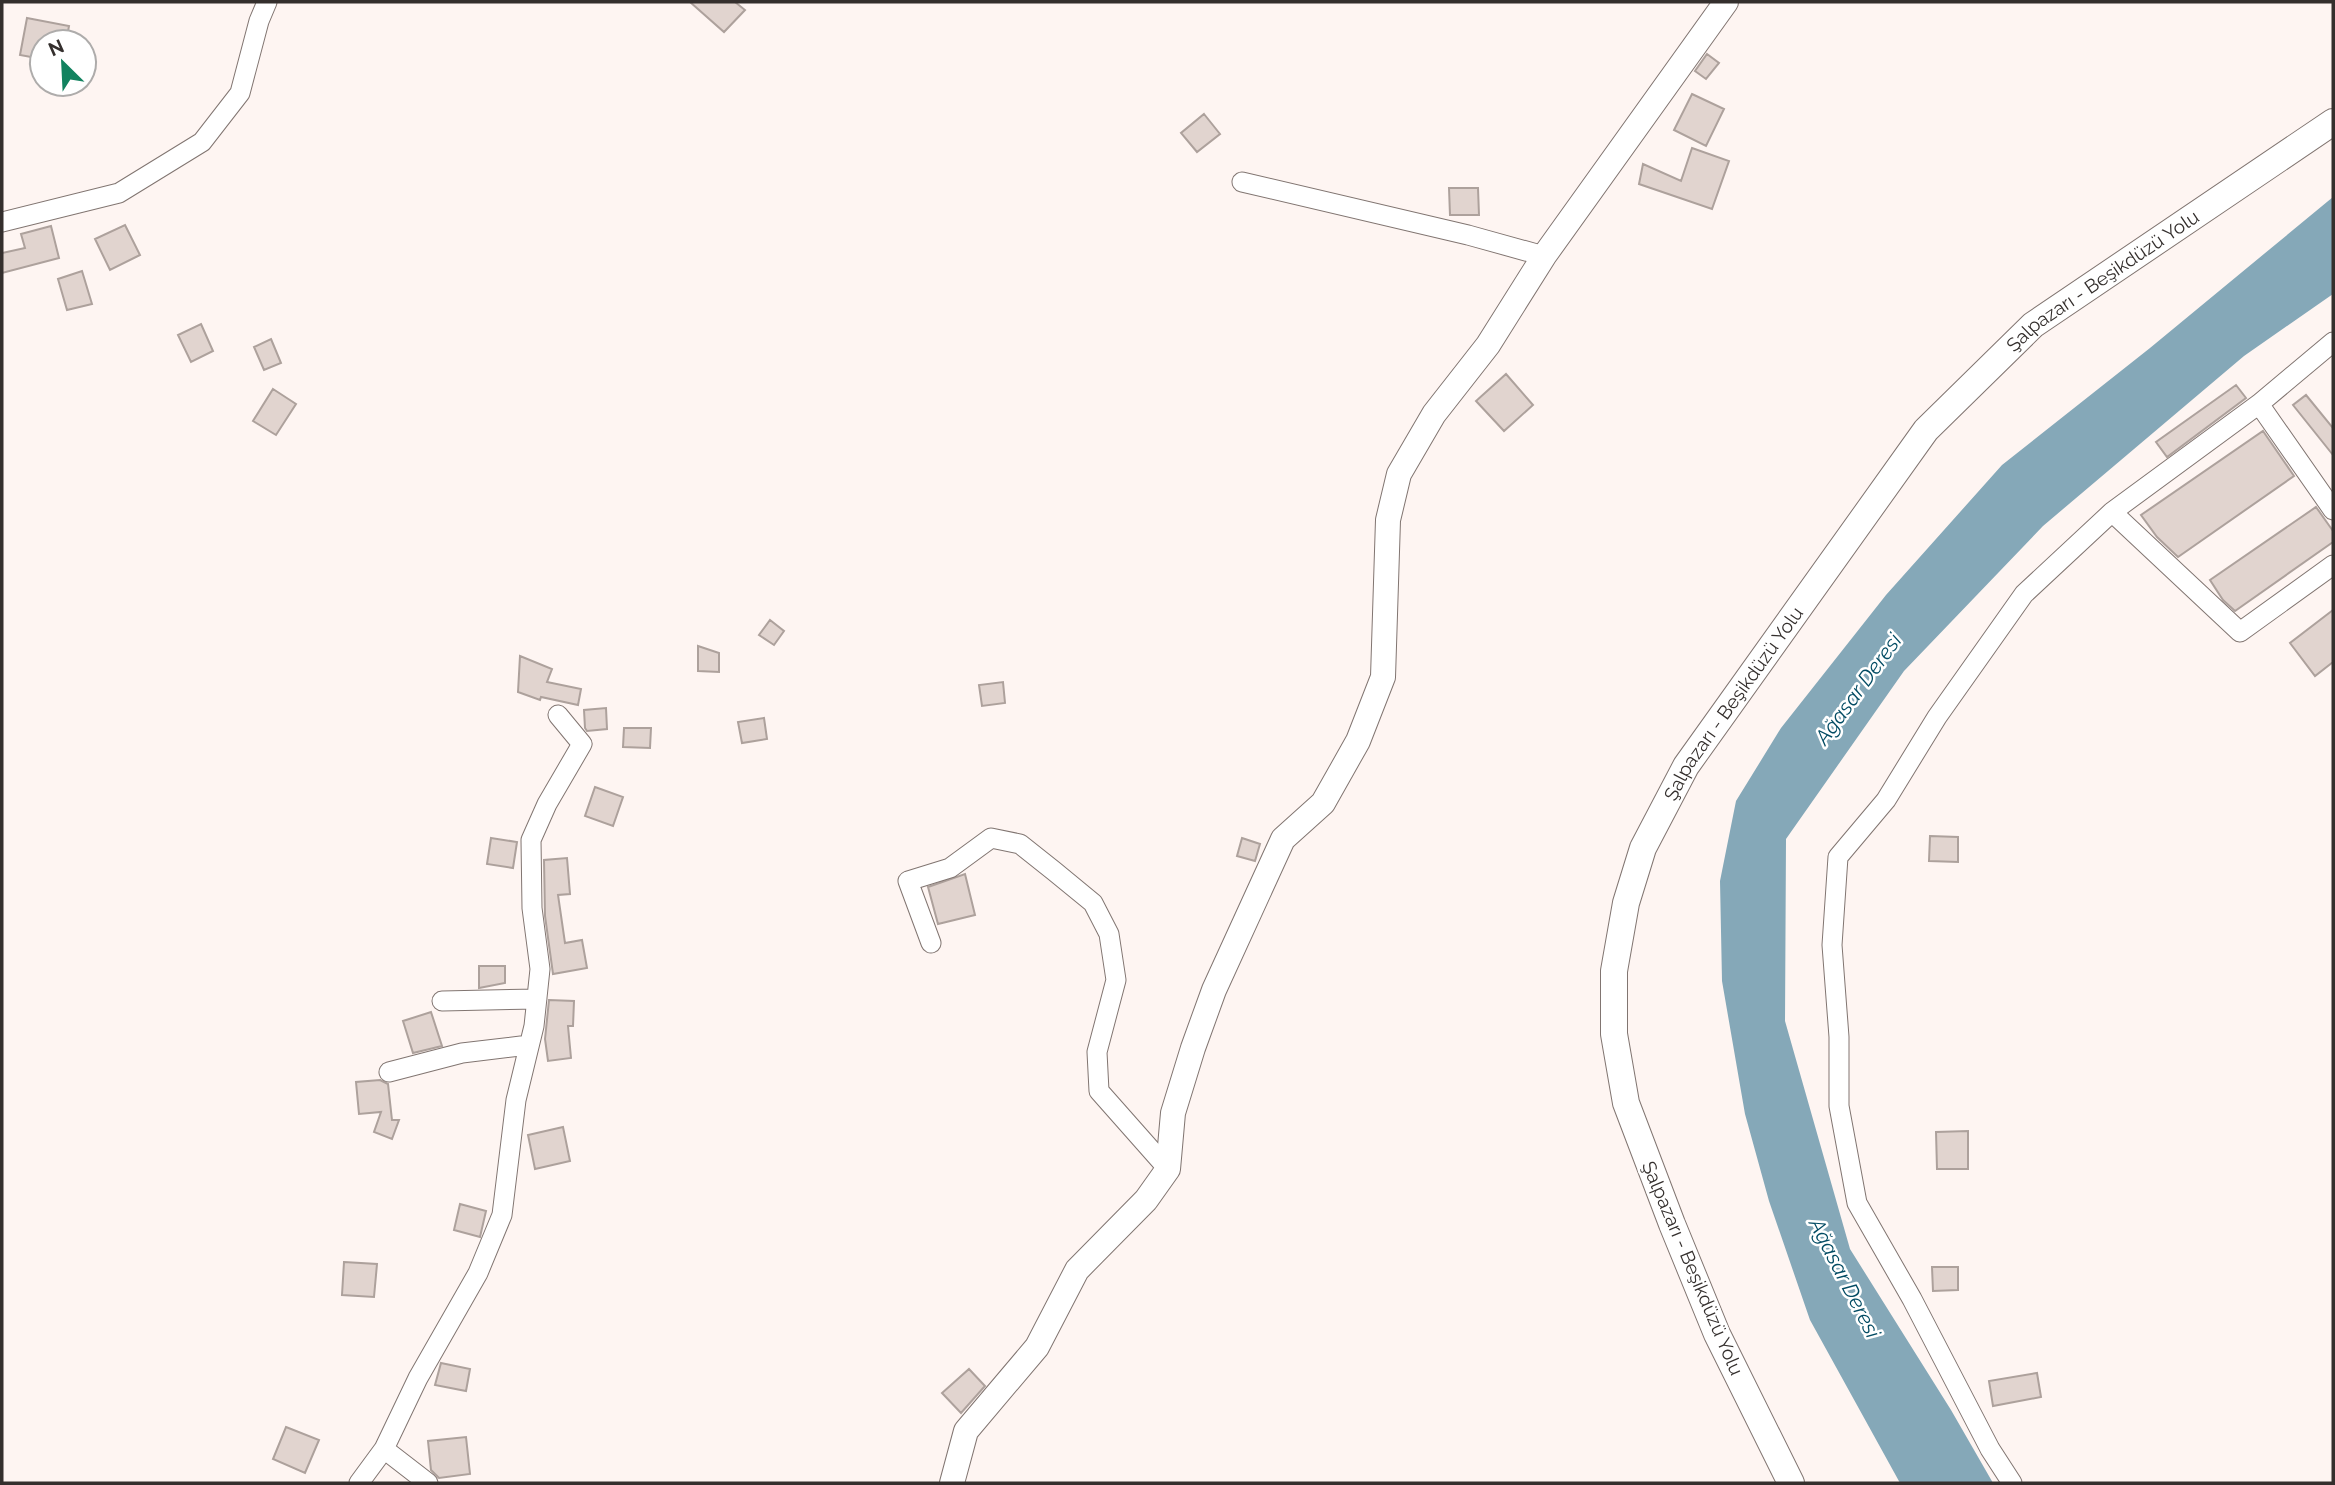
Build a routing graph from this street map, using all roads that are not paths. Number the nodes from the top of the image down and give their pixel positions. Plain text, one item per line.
1 (267, 2) edge
2 (1726, 2) edge
3 (2333, 122) edge
4 (1242, 182) dead end
5 (2, 222) edge
6 (1544, 256) junction
7 (2333, 342) edge
8 (2259, 404) junction
9 (2333, 510) edge
10 (2112, 512) junction
11 (2333, 565) edge
12 (558, 715) dead end
13 (931, 943) dead end
14 (537, 999) junction
15 (442, 1001) dead end
16 (529, 1045) junction
17 (388, 1072) dead end
18 (1168, 1169) junction
19 (384, 1449) junction
20 (359, 1483) edge
21 (428, 1483) edge
22 (952, 1483) edge
23 (1791, 1483) edge
24 (2012, 1483) edge

1 - 5 street
2 - 6 street
3 - 23 main road, Şalpazarı - Beşikdüzü Yolu
4 - 6 street
6 - 18 street
7 - 8 street
8 - 9 street
8 - 10 street
10 - 11 street
10 - 24 street
12 - 14 street
13 - 18 street
14 - 15 street
14 - 16 street
16 - 17 street
16 - 19 street
18 - 22 street
19 - 20 street
19 - 21 street

